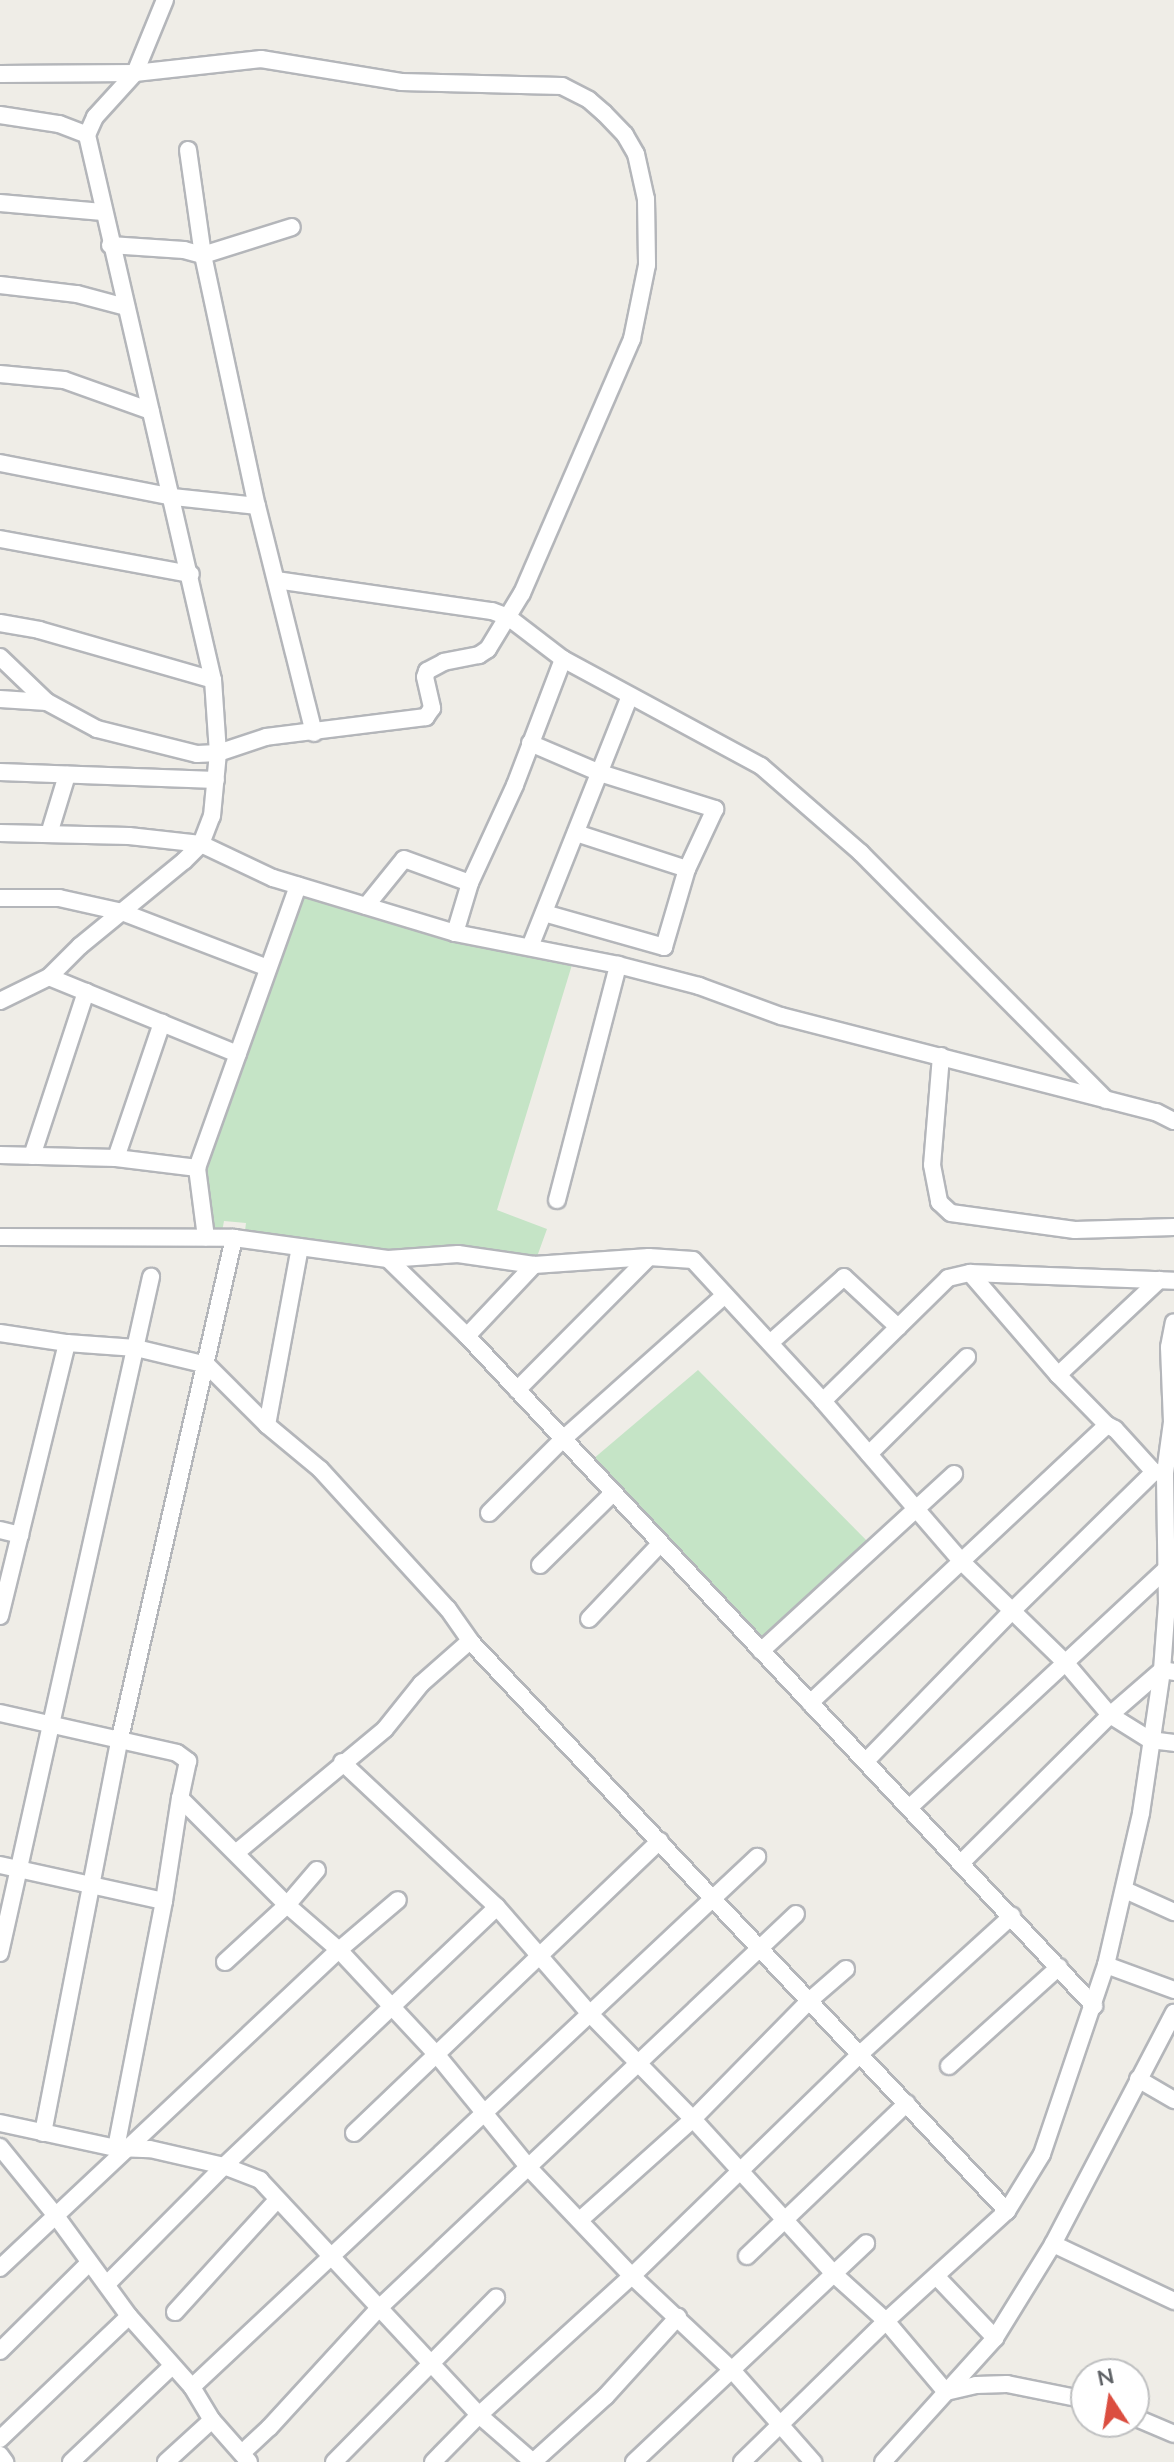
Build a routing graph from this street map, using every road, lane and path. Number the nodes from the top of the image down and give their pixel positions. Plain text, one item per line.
1 (165, 0) edge
2 (135, 73) junction
3 (0, 74) edge
4 (0, 115) edge
5 (87, 135) junction
6 (188, 150) dead end
7 (0, 203) edge
8 (103, 212) junction
9 (292, 227) dead end
10 (110, 245) junction
11 (203, 255) junction
12 (0, 285) edge
13 (126, 307) junction
14 (0, 374) edge
15 (151, 411) junction
16 (0, 463) edge
17 (173, 497) junction
18 (257, 506) junction
19 (0, 539) edge
20 (191, 574) junction
21 (276, 580) junction
22 (508, 617) junction
23 (0, 623) edge
24 (0, 657) edge
25 (563, 659) junction
26 (213, 680) junction
27 (630, 696) junction
28 (0, 699) edge
29 (47, 702) junction
30 (314, 733) junction
31 (530, 743) junction
32 (218, 753) junction
33 (0, 772) edge
34 (600, 773) junction
35 (67, 775) junction
36 (216, 780) junction
37 (0, 833) edge
38 (576, 833) junction
39 (49, 834) junction
40 (201, 844) junction
41 (687, 869) junction
42 (470, 883) junction
43 (298, 886) junction
44 (0, 898) edge
45 (366, 906) junction
46 (122, 912) junction
47 (544, 913) junction
48 (455, 933) junction
49 (530, 947) junction
50 (618, 965) junction
51 (268, 968) junction
52 (49, 977) junction
53 (86, 992) junction
54 (0, 1001) edge
55 (162, 1023) junction
56 (238, 1054) junction
57 (941, 1056) junction
58 (1107, 1101) junction
59 (1174, 1121) edge
60 (0, 1155) edge
61 (32, 1156) junction
62 (116, 1158) junction
63 (197, 1168) junction
64 (557, 1200) dead end
65 (1174, 1227) edge
66 (0, 1237) edge
67 (206, 1237) junction
68 (234, 1238) junction
69 (300, 1247) junction
70 (649, 1257) junction
71 (388, 1259) junction
72 (534, 1265) junction
73 (970, 1273) junction
74 (151, 1277) dead end
75 (1166, 1281) edge
76 (725, 1295) junction
77 (1174, 1322) edge
78 (898, 1327) junction
79 (0, 1333) edge
80 (467, 1336) junction
81 (67, 1343) junction
82 (770, 1343) junction
83 (136, 1348) junction
84 (1171, 1349) edge
85 (967, 1357) dead end
86 (207, 1365) junction
87 (1058, 1375) junction
88 (517, 1390) junction
89 (823, 1401) junction
90 (1173, 1422) edge
91 (267, 1425) junction
92 (1107, 1425) junction
93 (562, 1440) junction
94 (869, 1454) junction
95 (1160, 1472) junction
96 (954, 1474) dead end
97 (613, 1493) junction
98 (916, 1506) junction
99 (489, 1513) dead end
100 (0, 1530) edge
101 (20, 1535) junction
102 (660, 1544) junction
103 (961, 1561) junction
104 (540, 1565) dead end
105 (1165, 1570) junction
106 (1170, 1604) edge
107 (1011, 1612) junction
108 (0, 1616) edge
109 (589, 1619) dead end
110 (470, 1641) junction
111 (761, 1651) junction
112 (1064, 1661) junction
113 (1168, 1671) edge
114 (810, 1703) junction
115 (0, 1713) edge
116 (1110, 1715) junction
117 (52, 1724) junction
118 (120, 1738) junction
119 (1150, 1740) junction
120 (1174, 1743) edge
121 (866, 1761) junction
122 (342, 1762) junction
123 (180, 1798) junction
124 (910, 1807) junction
125 (660, 1841) junction
126 (237, 1852) junction
127 (757, 1857) dead end
128 (962, 1862) junction
129 (0, 1865) edge
130 (19, 1869) junction
131 (317, 1870) dead end
132 (93, 1885) junction
133 (1125, 1890) junction
134 (398, 1900) dead end
135 (714, 1900) junction
136 (164, 1901) junction
137 (287, 1905) junction
138 (497, 1907) junction
139 (1174, 1912) edge
140 (796, 1914) dead end
141 (1012, 1916) junction
142 (759, 1948) junction
143 (339, 1950) junction
144 (0, 1953) edge
145 (539, 1958) junction
146 (225, 1962) dead end
147 (1106, 1965) junction
148 (1059, 1967) junction
149 (846, 1969) dead end
150 (1174, 1990) edge
151 (809, 2001) junction
152 (1094, 2006) junction
153 (391, 2008) junction
154 (1174, 2013) edge
155 (591, 2015) junction
156 (437, 2055) junction
157 (859, 2055) junction
158 (638, 2061) junction
159 (949, 2066) dead end
160 (1138, 2079) junction
161 (1174, 2100) edge
162 (907, 2103) junction
163 (482, 2115) junction
164 (693, 2119) junction
165 (0, 2123) edge
166 (43, 2133) junction
167 (354, 2133) dead end
168 (123, 2148) junction
169 (3, 2156) edge
170 (224, 2166) junction
171 (529, 2168) junction
172 (741, 2172) junction
173 (276, 2201) junction
174 (1007, 2211) junction
175 (56, 2216) junction
176 (786, 2219) junction
177 (580, 2220) junction
178 (866, 2243) dead end
179 (1053, 2244) junction
180 (747, 2256) dead end
181 (330, 2260) junction
182 (88, 2264) junction
183 (0, 2268) edge
184 (835, 2275) junction
185 (632, 2276) junction
186 (936, 2276) junction
187 (107, 2284) junction
188 (496, 2298) dead end
189 (1174, 2301) edge
190 (378, 2309) junction
191 (175, 2312) dead end
192 (129, 2316) junction
193 (678, 2317) junction
194 (886, 2321) junction
195 (995, 2338) junction
196 (0, 2351) edge
197 (429, 2362) junction
198 (172, 2366) junction
199 (732, 2370) junction
200 (192, 2387) junction
201 (946, 2392) junction
202 (1070, 2397) edge
203 (479, 2415) junction
204 (212, 2420) junction
205 (1150, 2424) edge
206 (779, 2427) junction
207 (1174, 2434) edge
208 (0, 2439) edge
209 (0, 2455) edge
210 (245, 2457) edge
211 (5, 2462) edge
212 (71, 2462) edge
213 (166, 2462) edge
214 (334, 2462) edge
215 (433, 2462) edge
216 (533, 2462) edge
217 (634, 2462) edge
218 (742, 2462) edge
219 (813, 2462) edge
220 (883, 2462) edge

1 - 2 street
2 - 3 street
2 - 5 street
2 - 22 street
4 - 5 street
5 - 8 street
6 - 11 street
7 - 8 street
8 - 10 street
9 - 11 street
10 - 11 street
10 - 13 street
11 - 18 street
12 - 13 street
13 - 15 street
14 - 15 street
15 - 17 street
16 - 17 street
17 - 18 street
17 - 20 street
18 - 21 street
19 - 20 street
20 - 26 street
21 - 22 street
21 - 30 street
22 - 25 street
22 - 30 street
23 - 26 street
24 - 29 street
25 - 27 street
25 - 31 street
26 - 32 street
27 - 34 street
27 - 58 street
28 - 29 street
29 - 32 street
30 - 32 street
31 - 34 street
31 - 42 street
32 - 36 street
33 - 35 street
34 - 38 street
34 - 41 street
35 - 36 street
35 - 39 street
36 - 40 street
37 - 39 street
38 - 41 street
38 - 47 street
39 - 40 street
40 - 43 street
40 - 46 street
41 - 47 street
42 - 45 street
42 - 48 street
43 - 45 street
43 - 51 street
44 - 46 street
45 - 48 street
46 - 51 street
46 - 52 street
47 - 49 street
48 - 49 street
49 - 50 street
50 - 57 street
50 - 64 street
51 - 56 street
52 - 53 street
52 - 54 street
53 - 55 street
53 - 61 street
55 - 56 street
55 - 62 street
56 - 63 street
57 - 58 street
57 - 65 street
58 - 59 street
60 - 61 street
61 - 62 street
62 - 63 street
63 - 67 street
66 - 67 street
67 - 68 street
68 - 69 street
68 - 86 street
69 - 71 street
69 - 91 street
70 - 72 street
70 - 76 street
70 - 88 street
71 - 72 street
71 - 80 street
72 - 80 street
73 - 75 street
73 - 78 street
73 - 87 street
74 - 83 street
75 - 87 street
76 - 82 street
76 - 93 street
77 - 84 street
78 - 82 street
78 - 89 street
79 - 81 street
80 - 88 street
81 - 83 street
81 - 101 street
82 - 89 street
83 - 86 street
83 - 117 street
84 - 90 street
85 - 94 street
86 - 91 street
86 - 118 street
87 - 92 street
88 - 93 street
89 - 94 street
90 - 95 street
91 - 110 street
92 - 95 street
92 - 103 street
93 - 97 street
93 - 99 street
94 - 98 street
95 - 105 street
95 - 107 street
96 - 98 street
97 - 102 street
97 - 104 street
98 - 103 street
98 - 111 street
100 - 101 street
101 - 108 street
102 - 109 street
102 - 111 street
103 - 107 street
103 - 114 street
105 - 106 street
105 - 112 street
106 - 113 street
107 - 112 street
107 - 121 street
110 - 122 street
110 - 125 street
111 - 114 street
112 - 116 street
112 - 124 street
113 - 116 street
113 - 119 street
114 - 121 street
115 - 117 street
116 - 119 street
116 - 128 street
117 - 118 street
117 - 130 street
118 - 123 street
118 - 132 street
119 - 120 street
119 - 133 street
121 - 124 street
122 - 126 street
122 - 138 street
123 - 126 street
123 - 136 street
124 - 128 street
125 - 135 street
125 - 145 street
126 - 137 street
127 - 135 street
128 - 141 street
129 - 130 street
130 - 132 street
130 - 144 street
131 - 137 street
132 - 136 street
132 - 166 street
133 - 139 street
133 - 147 street
134 - 143 street
135 - 142 street
135 - 155 street
136 - 168 street
137 - 143 street
137 - 146 street
138 - 145 street
138 - 153 street
140 - 142 street
141 - 148 street
141 - 157 street
142 - 151 street
142 - 158 street
143 - 153 street
143 - 168 street
145 - 155 street
145 - 156 street
147 - 150 street
147 - 152 street
148 - 152 street
148 - 159 street
149 - 151 street
151 - 157 street
151 - 164 street
152 - 174 street
153 - 156 street
153 - 170 street
154 - 160 street
155 - 158 street
155 - 163 street
156 - 163 street
156 - 167 street
157 - 162 street
157 - 172 street
158 - 164 street
158 - 171 street
160 - 161 street
160 - 179 street
162 - 174 street
162 - 176 street
163 - 171 street
163 - 181 street
164 - 172 street
164 - 177 street
165 - 166 street
166 - 168 street
168 - 170 street
168 - 175 street
169 - 175 street
170 - 173 street
170 - 187 street
171 - 177 street
171 - 190 street
172 - 176 street
172 - 185 street
173 - 181 street
173 - 191 street
174 - 186 street
175 - 182 street
175 - 183 street
176 - 180 street
176 - 184 street
177 - 185 street
178 - 184 street
179 - 189 street
179 - 195 street
181 - 190 street
181 - 200 street
182 - 187 street
182 - 196 street
184 - 194 street
184 - 199 street
185 - 193 street
185 - 203 street
186 - 194 street
186 - 195 street
187 - 192 street
188 - 197 street
190 - 197 street
190 - 210 street
192 - 198 street
192 - 208 street
193 - 199 street
193 - 216 street
194 - 201 street
194 - 206 street
195 - 201 street
197 - 203 street
197 - 214 street
198 - 200 street
198 - 212 street
199 - 206 street
199 - 217 street
200 - 204 street
201 - 202 street
201 - 220 street
203 - 215 street
203 - 216 street
204 - 210 street
204 - 213 street
205 - 207 street
206 - 218 street
206 - 219 street
209 - 211 street

